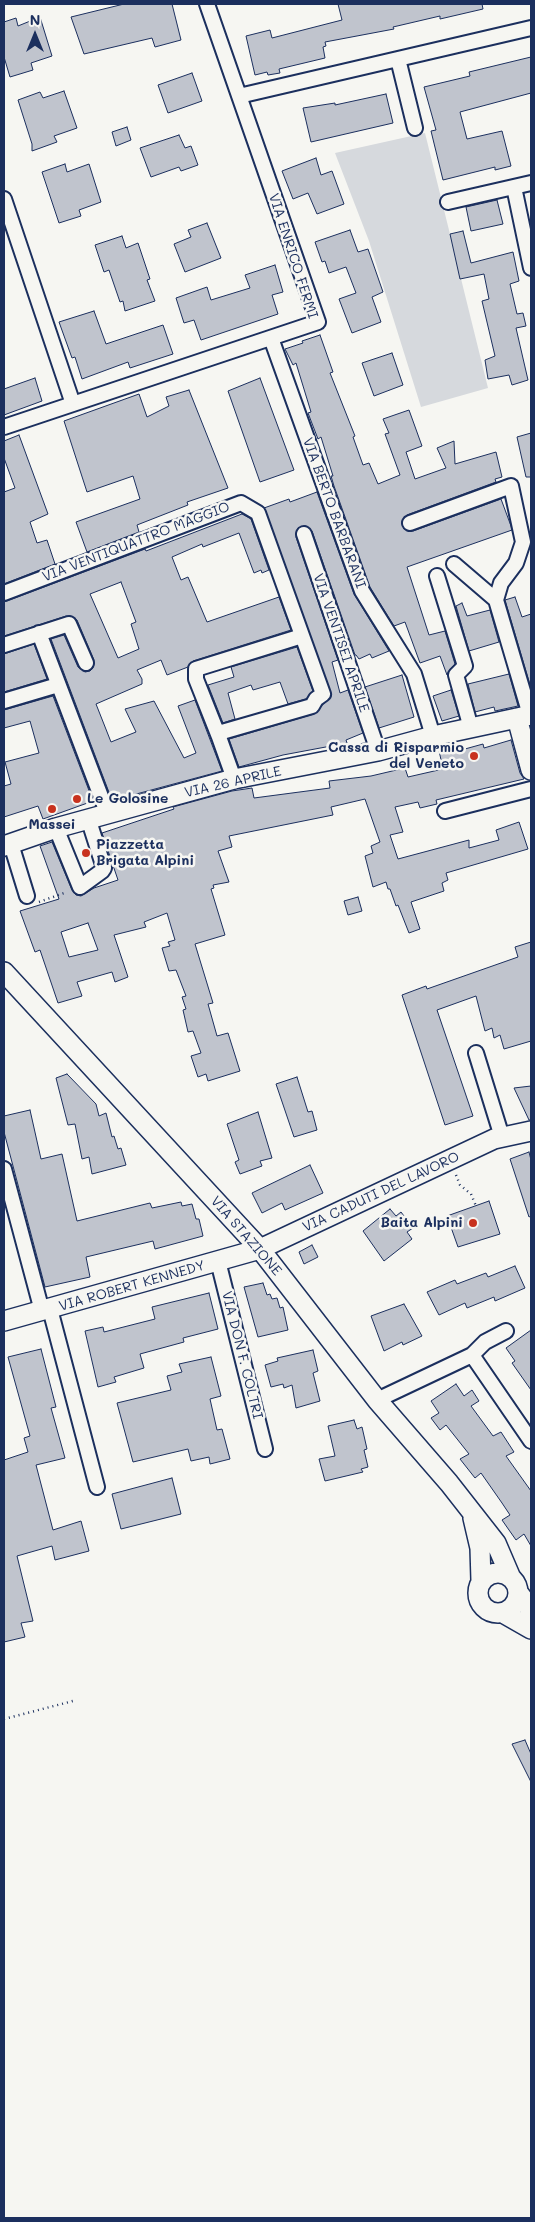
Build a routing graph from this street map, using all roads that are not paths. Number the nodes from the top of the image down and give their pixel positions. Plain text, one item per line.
1 (208, 4) edge
2 (531, 28) edge
3 (398, 59) junction
4 (240, 96) junction
5 (415, 128) dead end
6 (531, 183) edge
7 (514, 187) junction
8 (4, 199) edge
9 (448, 202) dead end
10 (531, 268) edge
11 (271, 338) junction
12 (73, 404) junction
13 (4, 427) edge
14 (410, 523) dead end
15 (304, 534) dead end
16 (454, 564) dead end
17 (437, 576) dead end
18 (4, 593) edge
19 (496, 600) junction
20 (38, 633) junction
21 (302, 636) junction
22 (4, 645) edge
23 (86, 662) dead end
24 (58, 684) junction
25 (4, 701) edge
26 (526, 716) edge
27 (471, 728) junction
28 (433, 736) junction
29 (219, 737) junction
30 (378, 751) junction
31 (531, 770) edge
32 (234, 779) junction
33 (531, 789) edge
34 (445, 811) dead end
35 (108, 815) junction
36 (88, 821) junction
37 (56, 828) junction
38 (7, 845) edge
39 (27, 896) road end
40 (4, 972) edge
41 (476, 1053) dead end
42 (531, 1131) edge
43 (502, 1137) junction
44 (4, 1169) edge
45 (260, 1249) junction
46 (218, 1261) junction
47 (46, 1310) junction
48 (4, 1321) edge
49 (506, 1331) dead end
50 (472, 1355) junction
51 (377, 1400) junction
52 (531, 1441) edge
53 (265, 1449) dead end
54 (97, 1487) dead end
55 (472, 1514) junction
56 (481, 1581) junction
57 (515, 1585) junction
58 (531, 1610) edge
59 (503, 1613) junction
60 (531, 1629) edge

1 - 4 street, VIA ENRICO FERMI
2 - 3 street
3 - 4 street
3 - 5 street
4 - 11 street, VIA ENRICO FERMI
6 - 7 street
7 - 9 street
7 - 10 street
8 - 12 street
11 - 12 street, VIA ENRICO FERMI
11 - 28 street, VIA BERTO BARBARANI
12 - 13 street, VIA ENRICO FERMI
14 - 19 street
15 - 30 street, VIA VENTISEI APRILE
16 - 19 street
17 - 27 street
18 - 21 street, VIA VENTIQUATTRO MAGGIO
19 - 26 street
20 - 22 street
20 - 23 street
20 - 24 street
21 - 29 street, VIA VENTIQUATTRO MAGGIO
21 - 29 street
24 - 25 street
24 - 35 street
26 - 27 main road, VIA 26 APRILE
26 - 31 main road
27 - 28 main road, VIA 26 APRILE
28 - 30 main road, VIA 26 APRILE
29 - 32 street
30 - 32 main road, VIA 26 APRILE
32 - 35 main road, VIA 26 APRILE
33 - 34 street
35 - 36 main road, VIA 26 APRILE
36 - 37 main road, VIA 26 APRILE
36 - 37 street
37 - 38 main road, VIA 26 APRILE
38 - 39 street
40 - 45 main road, VIA STAZIONE
41 - 43 street
42 - 43 main road, VIA CADUTI DEL LAVORO
43 - 45 main road, VIA CADUTI DEL LAVORO
44 - 47 street
45 - 46 main road, VIA ROBERT KENNEDY
45 - 51 main road, VIA STAZIONE
46 - 47 main road, VIA ROBERT KENNEDY
46 - 53 street, VIA DON F. COLTRI
47 - 48 main road, VIA ROBERT KENNEDY
47 - 54 street
49 - 50 street
50 - 51 street
50 - 52 street
51 - 55 main road, VIA STAZIONE
55 - 56 main road, VIA STAZIONE
55 - 57 main road, VIA STAZIONE
56 - 57 main road
56 - 59 main road, VIA STAZIONE
57 - 58 main road, VIA STAZIONE
57 - 59 main road
59 - 60 main road, VIA STAZIONE

